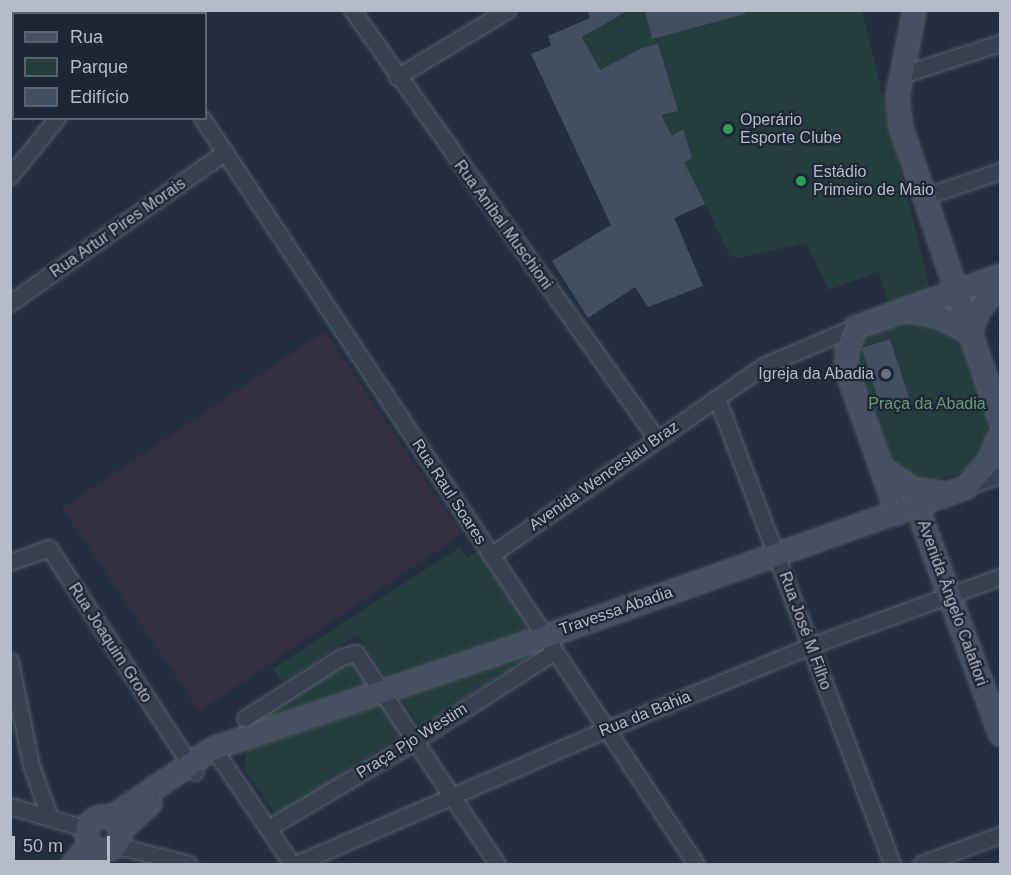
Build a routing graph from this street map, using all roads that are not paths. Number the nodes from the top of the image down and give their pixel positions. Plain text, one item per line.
1 (351, 10) edge
2 (507, 10) edge
3 (914, 10) edge
4 (1000, 44) edge
5 (901, 75) junction
6 (397, 77) junction
7 (55, 120) edge
8 (203, 120) edge
9 (225, 152) junction
10 (1000, 171) edge
11 (10, 176) edge
12 (923, 197) junction
13 (1000, 275) edge
14 (1000, 284) edge
15 (955, 291) junction
16 (10, 303) edge
17 (900, 309) junction
18 (855, 327) junction
19 (969, 332) junction
20 (717, 398) junction
21 (1000, 420) edge
22 (1000, 433) edge
23 (657, 439) junction
24 (881, 467) junction
25 (1000, 475) edge
26 (931, 500) junction
27 (778, 554) junction
28 (491, 555) junction
29 (10, 562) edge
30 (1000, 577) edge
31 (955, 594) junction
32 (550, 644) junction
33 (810, 646) junction
34 (10, 661) edge
35 (382, 692) junction
36 (1000, 702) edge
37 (244, 718) dead end
38 (607, 729) junction
39 (1000, 734) edge
40 (414, 741) junction
41 (220, 750) junction
42 (191, 767) junction
43 (448, 797) junction
44 (10, 806) edge
45 (49, 815) junction
46 (268, 828) junction
47 (1000, 836) edge
48 (101, 840) edge
49 (72, 864) edge
50 (189, 864) edge
51 (294, 864) edge
52 (497, 864) edge
53 (696, 864) edge
54 (892, 864) edge
55 (921, 864) edge

1 - 6 street, Rua Aníbal Muschioni
2 - 6 street
3 - 5 street
4 - 5 street
5 - 12 street
6 - 23 street, Rua Aníbal Muschioni
7 - 11 street
8 - 9 street, Rua Raul Soares
9 - 16 street, Rua Artur Pires Morais
9 - 28 street, Rua Raul Soares
10 - 12 street
12 - 15 street
13 - 15 street
14 - 19 street
15 - 17 street
15 - 19 street
17 - 18 street
17 - 19 street
18 - 20 street, Avenida Wenceslau Braz
18 - 24 street, Avenida Ângelo Calafiori
19 - 21 street
20 - 23 street, Avenida Wenceslau Braz
20 - 27 street, Rua José M Filho
22 - 26 street
23 - 28 street, Avenida Wenceslau Braz
24 - 26 street, Avenida Ângelo Calafiori
24 - 26 street
25 - 26 street, Travessa Abadia
26 - 27 street, Travessa Abadia
26 - 31 street, Avenida Ângelo Calafiori
27 - 32 street, Travessa Abadia
27 - 33 street, Rua José M Filho
28 - 32 street, Rua Raul Soares
29 - 42 street, Rua Joaquim Groto
30 - 31 street, Rua da Bahia
31 - 33 street, Rua da Bahia
31 - 36 street, Avenida Ângelo Calafiori
31 - 39 street, Avenida Ângelo Calafiori
32 - 35 street, Travessa Abadia
32 - 38 street, Rua Raul Soares
32 - 40 street, Praça Pjo Westim
33 - 38 street, Rua da Bahia
33 - 54 street, Rua José M Filho
34 - 45 street
35 - 37 street
35 - 40 street
35 - 41 street, Travessa Abadia
38 - 43 street, Rua da Bahia
38 - 53 street, Rua Raul Soares
40 - 43 street
40 - 46 street, Praça Pjo Westim
41 - 42 street, Travessa Abadia
41 - 46 street
42 - 48 street
43 - 51 street, Rua da Bahia
43 - 52 street
44 - 45 street
45 - 48 street
46 - 51 street
47 - 55 street
48 - 49 street
48 - 50 street

